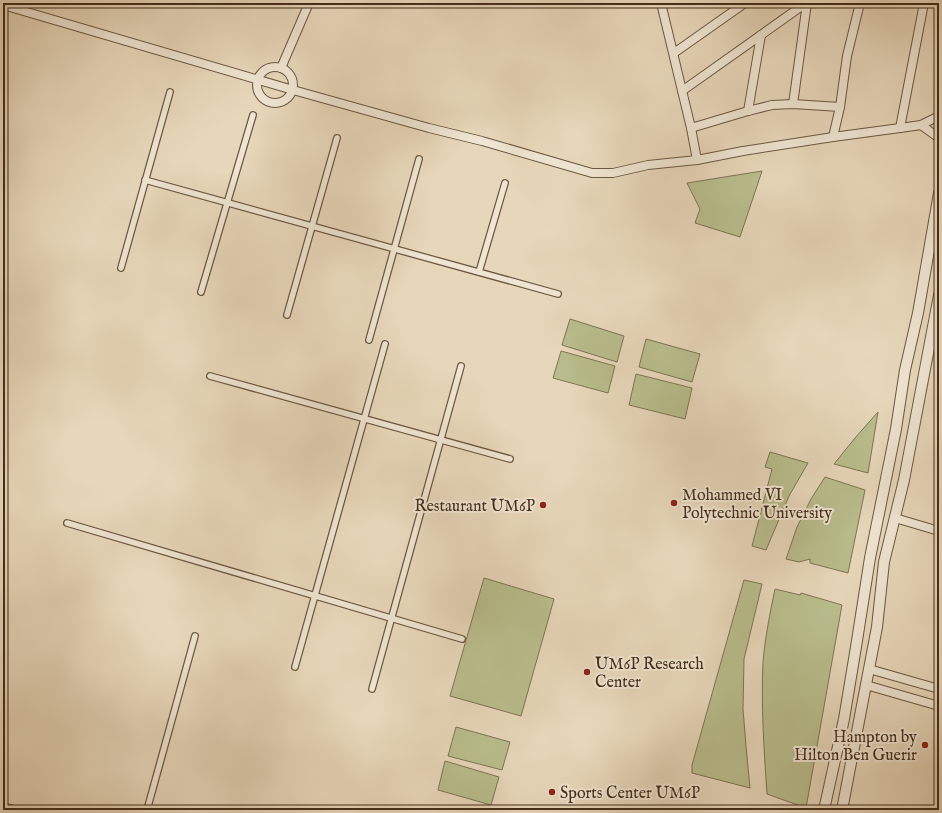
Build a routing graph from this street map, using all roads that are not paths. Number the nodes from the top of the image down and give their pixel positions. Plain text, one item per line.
1 (309, 3) edge
2 (661, 3) edge
3 (745, 3) edge
4 (807, 3) edge
5 (860, 3) edge
6 (924, 3) edge
7 (3, 5) edge
8 (761, 35) junction
9 (674, 53) junction
10 (281, 68) junction
11 (258, 80) junction
12 (293, 90) junction
13 (682, 91) junction
14 (170, 92) dead end
15 (793, 104) junction
16 (840, 107) junction
17 (748, 111) junction
18 (253, 115) dead end
19 (939, 116) edge
20 (921, 125) junction
21 (691, 128) junction
22 (900, 128) junction
23 (833, 137) junction
24 (337, 138) dead end
25 (939, 138) edge
26 (419, 160) dead end
27 (696, 160) junction
28 (145, 180) junction
29 (505, 183) dead end
30 (939, 193) edge
31 (227, 202) junction
32 (312, 226) junction
33 (394, 249) junction
34 (121, 268) dead end
35 (479, 272) junction
36 (201, 292) dead end
37 (558, 294) dead end
38 (939, 295) edge
39 (287, 315) dead end
40 (369, 340) dead end
41 (385, 344) dead end
42 (461, 366) dead end
43 (210, 376) dead end
44 (364, 419) junction
45 (441, 440) junction
46 (510, 459) dead end
47 (895, 518) junction
48 (67, 523) dead end
49 (939, 531) edge
50 (314, 596) junction
51 (392, 619) junction
52 (195, 636) dead end
53 (462, 639) dead end
54 (295, 667) dead end
55 (869, 669) junction
56 (866, 685) junction
57 (372, 689) dead end
58 (939, 689) edge
59 (939, 706) edge
60 (3, 807) edge
61 (14, 810) edge
62 (147, 810) edge
63 (824, 810) edge
64 (842, 810) edge

1 - 10 street
2 - 9 street
3 - 9 street
4 - 8 street
4 - 15 street
5 - 16 street
6 - 22 street
7 - 11 street
8 - 13 street
8 - 17 street
9 - 13 street
10 - 11 street
10 - 12 street
11 - 12 street
11 - 12 street
12 - 27 street
13 - 21 street
14 - 28 street
15 - 16 street
15 - 17 street
16 - 23 street
17 - 21 street
18 - 31 street
19 - 20 street
20 - 22 street
20 - 25 street
21 - 27 street
22 - 23 street
23 - 27 street
24 - 32 street
26 - 33 street
28 - 31 street
28 - 34 street
29 - 35 street
30 - 63 street
31 - 32 street
31 - 36 street
32 - 33 street
32 - 39 street
33 - 35 street
33 - 40 street
35 - 37 street
38 - 47 street
41 - 44 street
42 - 45 street
43 - 44 street
44 - 45 street
44 - 50 street
45 - 46 street
45 - 51 street
47 - 49 street
47 - 55 street
48 - 50 street
50 - 51 street
50 - 54 street
51 - 53 street
51 - 57 street
52 - 62 street
55 - 56 street
55 - 58 street
56 - 59 street
56 - 64 street
60 - 61 street

